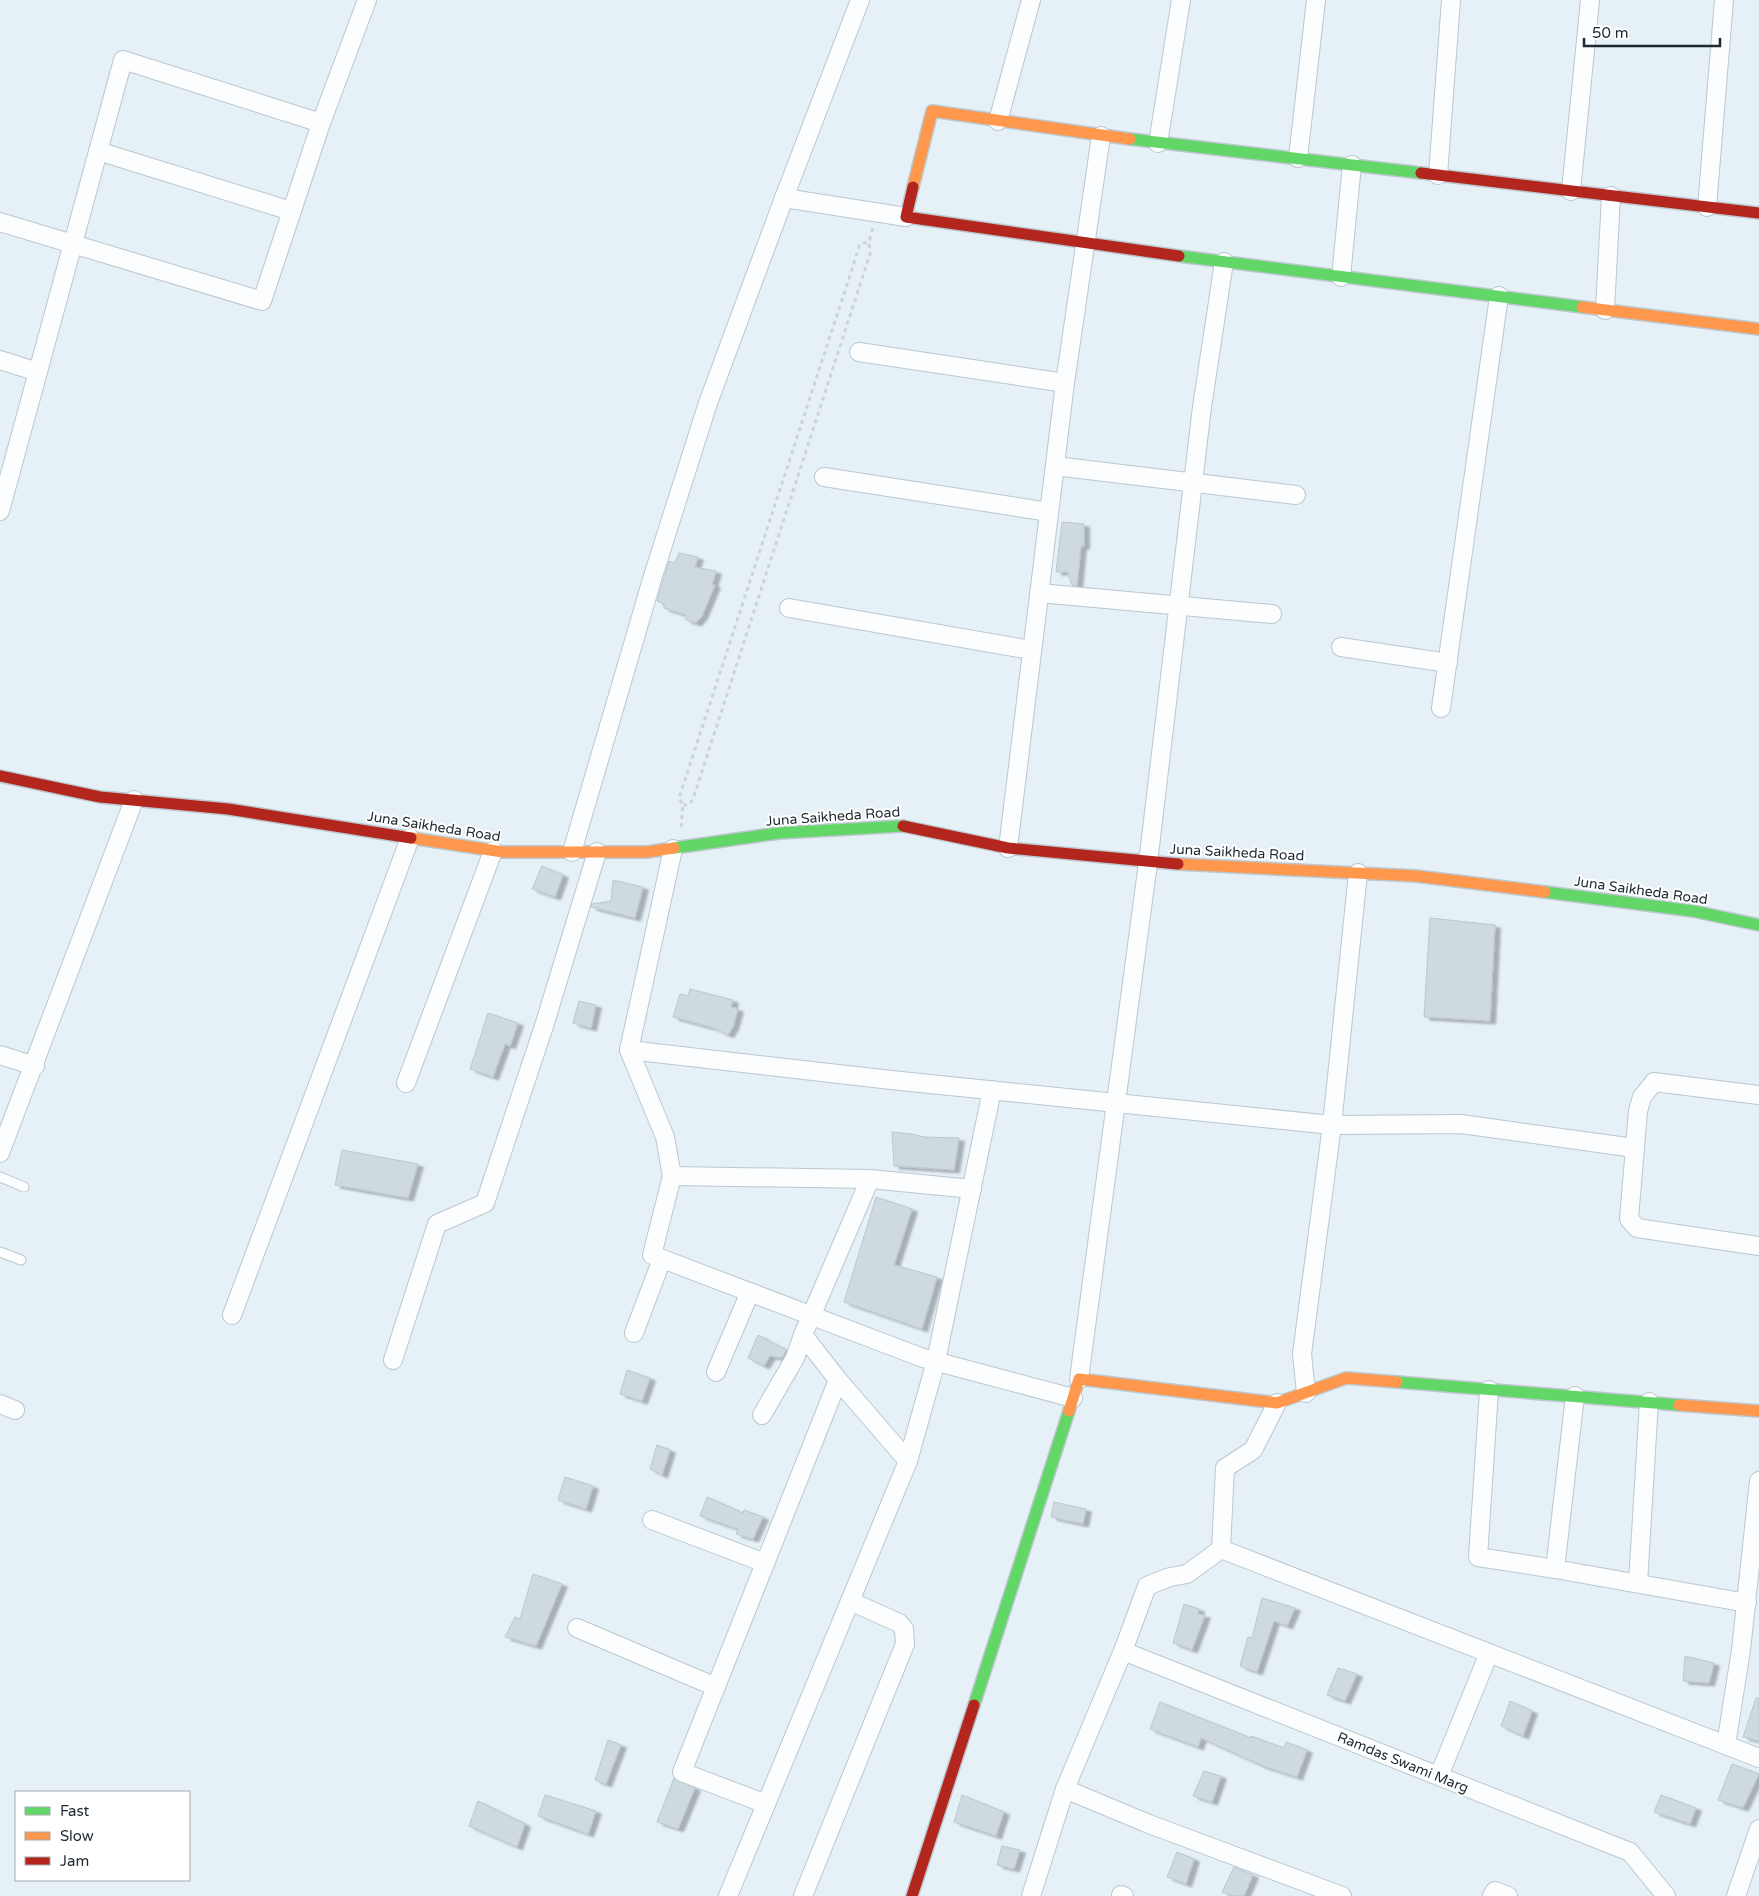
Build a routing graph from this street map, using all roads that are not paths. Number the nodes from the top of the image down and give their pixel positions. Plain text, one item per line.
1 (367, 0) edge
2 (860, 0) edge
3 (1031, 0) edge
4 (1181, 0) edge
5 (1316, 0) edge
6 (1451, 0) edge
7 (1590, 0) edge
8 (1724, 0) edge
9 (998, 121) junction
10 (321, 123) junction
11 (1101, 136) junction
12 (1158, 143) junction
13 (98, 151) junction
14 (1298, 158) junction
15 (1352, 165) junction
16 (1438, 175) junction
17 (1571, 191) junction
18 (1611, 196) junction
19 (784, 198) junction
20 (1706, 207) junction
21 (291, 212) junction
22 (1759, 213) edge
23 (906, 217) junction
24 (0, 222) edge
25 (1087, 241) junction
26 (74, 245) junction
27 (1224, 262) junction
28 (1341, 276) junction
29 (1499, 296) junction
30 (1605, 310) junction
31 (1759, 329) edge
32 (859, 352) dead end
33 (0, 360) edge
34 (38, 372) junction
35 (1065, 383) junction
36 (1055, 466) junction
37 (824, 477) dead end
38 (1193, 482) junction
39 (1296, 495) dead end
40 (0, 511) edge
41 (1049, 512) junction
42 (1039, 593) junction
43 (1179, 606) junction
44 (789, 608) dead end
45 (1272, 614) dead end
46 (1340, 646) dead end
47 (1032, 650) junction
48 (1448, 663) junction
49 (1441, 708) dead end
50 (0, 776) edge
51 (134, 800) junction
52 (410, 838) junction
53 (676, 848) junction
54 (1008, 848) junction
55 (494, 851) junction
56 (572, 852) junction
57 (597, 852) junction
58 (1148, 863) junction
59 (1358, 873) junction
60 (1759, 925) edge
61 (629, 1050) junction
62 (0, 1055) edge
63 (34, 1066) junction
64 (406, 1082) dead end
65 (992, 1090) junction
66 (1759, 1095) edge
67 (1116, 1102) junction
68 (1332, 1125) junction
69 (1634, 1148) junction
70 (0, 1153) edge
71 (672, 1176) junction
72 (0, 1178) edge
73 (870, 1179) junction
74 (24, 1187) dead end
75 (972, 1189) junction
76 (1759, 1246) edge
77 (0, 1252) edge
78 (662, 1259) junction
79 (21, 1260) dead end
80 (750, 1292) junction
81 (232, 1315) dead end
82 (812, 1315) junction
83 (634, 1333) dead end
84 (803, 1335) junction
85 (393, 1360) dead end
86 (936, 1361) junction
87 (716, 1372) dead end
88 (1079, 1379) junction
89 (838, 1380) junction
90 (1489, 1390) junction
91 (1306, 1393) junction
92 (1575, 1396) junction
93 (1073, 1398) junction
94 (1649, 1402) junction
95 (1278, 1403) junction
96 (1759, 1411) edge
97 (762, 1415) dead end
98 (908, 1461) junction
99 (1759, 1481) edge
100 (652, 1520) dead end
101 (1221, 1549) junction
102 (765, 1563) junction
103 (1555, 1569) junction
104 (1638, 1583) junction
105 (850, 1601) junction
106 (1750, 1614) edge
107 (577, 1628) dead end
108 (1123, 1651) junction
109 (1489, 1652) junction
110 (716, 1687) junction
111 (1726, 1745) junction
112 (1759, 1758) edge
113 (1439, 1776) junction
114 (1065, 1790) junction
115 (766, 1804) junction
116 (1759, 1829) edge
117 (728, 1896) edge
118 (803, 1896) edge
119 (912, 1896) edge
120 (1031, 1896) edge
121 (1342, 1896) edge
122 (1492, 1896) edge
123 (1508, 1896) edge
124 (1666, 1896) edge
125 (1736, 1896) edge

1 - 10 street
2 - 19 street
3 - 9 street
4 - 12 street
5 - 14 street
6 - 16 street
7 - 17 street
8 - 20 street
9 - 11 street
9 - 23 street
10 - 13 street
10 - 21 street
11 - 12 street
11 - 25 street
12 - 14 street
13 - 21 street
13 - 26 street
14 - 15 street
15 - 16 street
15 - 28 street
16 - 17 street
17 - 18 street
18 - 20 street
18 - 30 street
19 - 23 street
19 - 56 street
20 - 22 street
21 - 26 street
23 - 25 street
24 - 26 street
25 - 27 street
25 - 35 street
26 - 34 street
27 - 28 street
27 - 38 street
28 - 29 street
29 - 30 street
29 - 48 street
30 - 31 street
32 - 35 street
33 - 34 street
34 - 40 street
35 - 36 street
36 - 38 street
36 - 41 street
37 - 41 street
38 - 39 street
38 - 43 street
41 - 42 street
42 - 43 street
42 - 47 street
43 - 45 street
43 - 58 street
44 - 47 street
46 - 48 street
47 - 54 street
48 - 49 street
50 - 51 street, Juna Saikheda Road
51 - 52 street, Juna Saikheda Road
51 - 63 street
52 - 55 street, Juna Saikheda Road
52 - 81 street
53 - 54 street, Juna Saikheda Road
53 - 57 street, Juna Saikheda Road
53 - 61 street
54 - 58 street, Juna Saikheda Road
55 - 56 street, Juna Saikheda Road
55 - 64 street
56 - 57 street, Juna Saikheda Road
57 - 85 street
58 - 59 street, Juna Saikheda Road
58 - 67 street
59 - 60 street, Juna Saikheda Road
59 - 68 street
61 - 65 street
61 - 71 street
62 - 63 street
63 - 70 street
65 - 67 street
65 - 75 street
66 - 69 street
67 - 68 street
67 - 88 street
68 - 69 street
68 - 91 street
69 - 76 street
71 - 73 street
71 - 78 street
72 - 74 lane
73 - 75 street
73 - 82 street
75 - 86 street
77 - 79 lane
78 - 80 street
78 - 83 street
80 - 82 street
80 - 87 street
82 - 84 street
82 - 86 street
84 - 89 street
84 - 97 street
86 - 93 street
86 - 98 street
88 - 93 street
88 - 95 street
89 - 98 street
89 - 102 street
90 - 91 street
90 - 92 street
90 - 103 street
91 - 95 street
92 - 94 street
92 - 103 street
93 - 119 street
94 - 96 street
94 - 104 street
95 - 101 street
98 - 105 street
99 - 106 street
100 - 102 street
101 - 108 street
101 - 109 street
102 - 110 street
103 - 104 street
104 - 106 street
105 - 115 street
105 - 118 street
106 - 111 street
107 - 110 street
108 - 113 street, Ramdas Swami Marg
108 - 114 street
109 - 111 street
109 - 113 street
110 - 115 street
111 - 112 street
113 - 124 street, Ramdas Swami Marg
114 - 120 street
114 - 121 street
115 - 117 street
116 - 125 street
122 - 123 street

